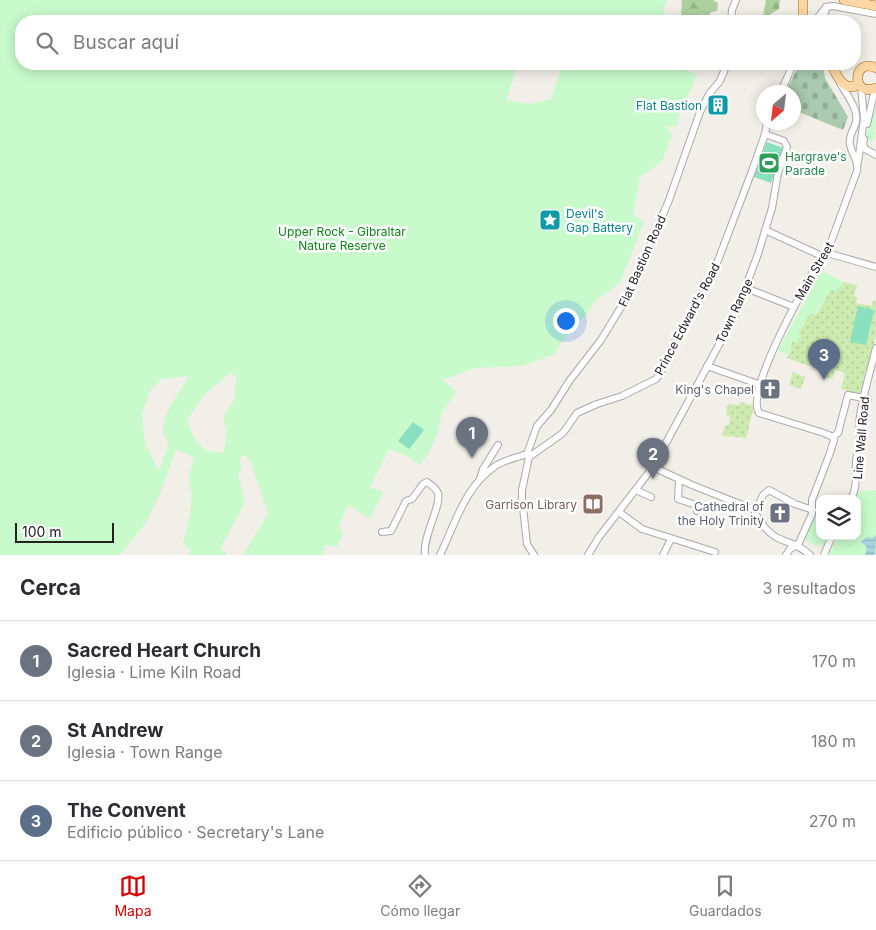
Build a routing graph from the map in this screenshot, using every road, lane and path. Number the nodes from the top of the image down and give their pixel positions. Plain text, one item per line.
1 (736, 0) edge
2 (804, 0) edge
3 (844, 0) edge
4 (876, 6) edge
5 (826, 7) junction
6 (876, 14) edge
7 (732, 15) edge
8 (802, 15) edge
9 (820, 15) edge
10 (824, 15) edge
11 (876, 58) edge
12 (873, 66) edge
13 (861, 69) edge
14 (725, 70) edge
15 (790, 70) edge
16 (834, 70) edge
17 (860, 70) edge
18 (838, 79) junction
19 (784, 85) edge
20 (860, 85) junction
21 (875, 88) edge
22 (766, 130) edge
23 (765, 134) junction
24 (873, 154) edge
25 (858, 162) junction
26 (765, 230) junction
27 (826, 255) junction
28 (876, 268) edge
29 (746, 288) junction
30 (794, 307) junction
31 (876, 348) edge
32 (707, 366) junction
33 (761, 385) junction
34 (866, 398) junction
35 (833, 437) junction
36 (498, 445) dead end
37 (529, 457) junction
38 (653, 467) junction
39 (480, 479) junction
40 (680, 480) junction
41 (638, 488) junction
42 (853, 495) edge
43 (651, 498) dead end
44 (755, 510) junction
45 (697, 511) dead end
46 (814, 511) edge
47 (619, 512) junction
48 (382, 532) dead end
49 (671, 538) junction
50 (830, 540) edge
51 (798, 545) junction
52 (715, 552) dead end
53 (425, 555) edge
54 (440, 555) edge
55 (534, 555) edge
56 (588, 555) edge
57 (663, 555) edge
58 (786, 555) edge
59 (810, 555) edge
60 (824, 555) edge

1 - 7 street
2 - 8 main road
3 - 4 main road
5 - 6 street
5 - 9 street
5 - 10 street
11 - 12 main road
12 - 13 main road
14 - 37 street, Flat Bastion Road
15 - 19 street
16 - 18 main road
17 - 20 main road
18 - 20 main road
18 - 25 street
20 - 21 main road
20 - 25 street, Main Street
21 - 24 street
22 - 23 street, Prince Edward's Road
23 - 26 street, Town Range
23 - 37 street, Prince Edward's Road
24 - 25 street
25 - 27 street, Main Street
26 - 27 street
26 - 29 street, Town Range
27 - 28 street
27 - 30 street, Main Street
29 - 30 street
29 - 32 street, Town Range
30 - 33 street, Main Street
31 - 34 street, Line Wall Road
32 - 33 street
32 - 38 street, Town Range
33 - 35 street, Main Street
34 - 35 street
34 - 42 street, Line Wall Road
35 - 46 street
36 - 39 street
37 - 39 street, Prince Edward's Road
37 - 55 street
38 - 40 street
38 - 41 street, Town Range
39 - 54 street
40 - 44 street
40 - 45 street
41 - 43 street
41 - 47 street, Town Range
44 - 46 street
44 - 51 street
46 - 51 street
47 - 49 street
47 - 56 street, Town Range
48 - 53 street
49 - 52 street
49 - 57 street
50 - 60 street
51 - 58 street
51 - 59 street

